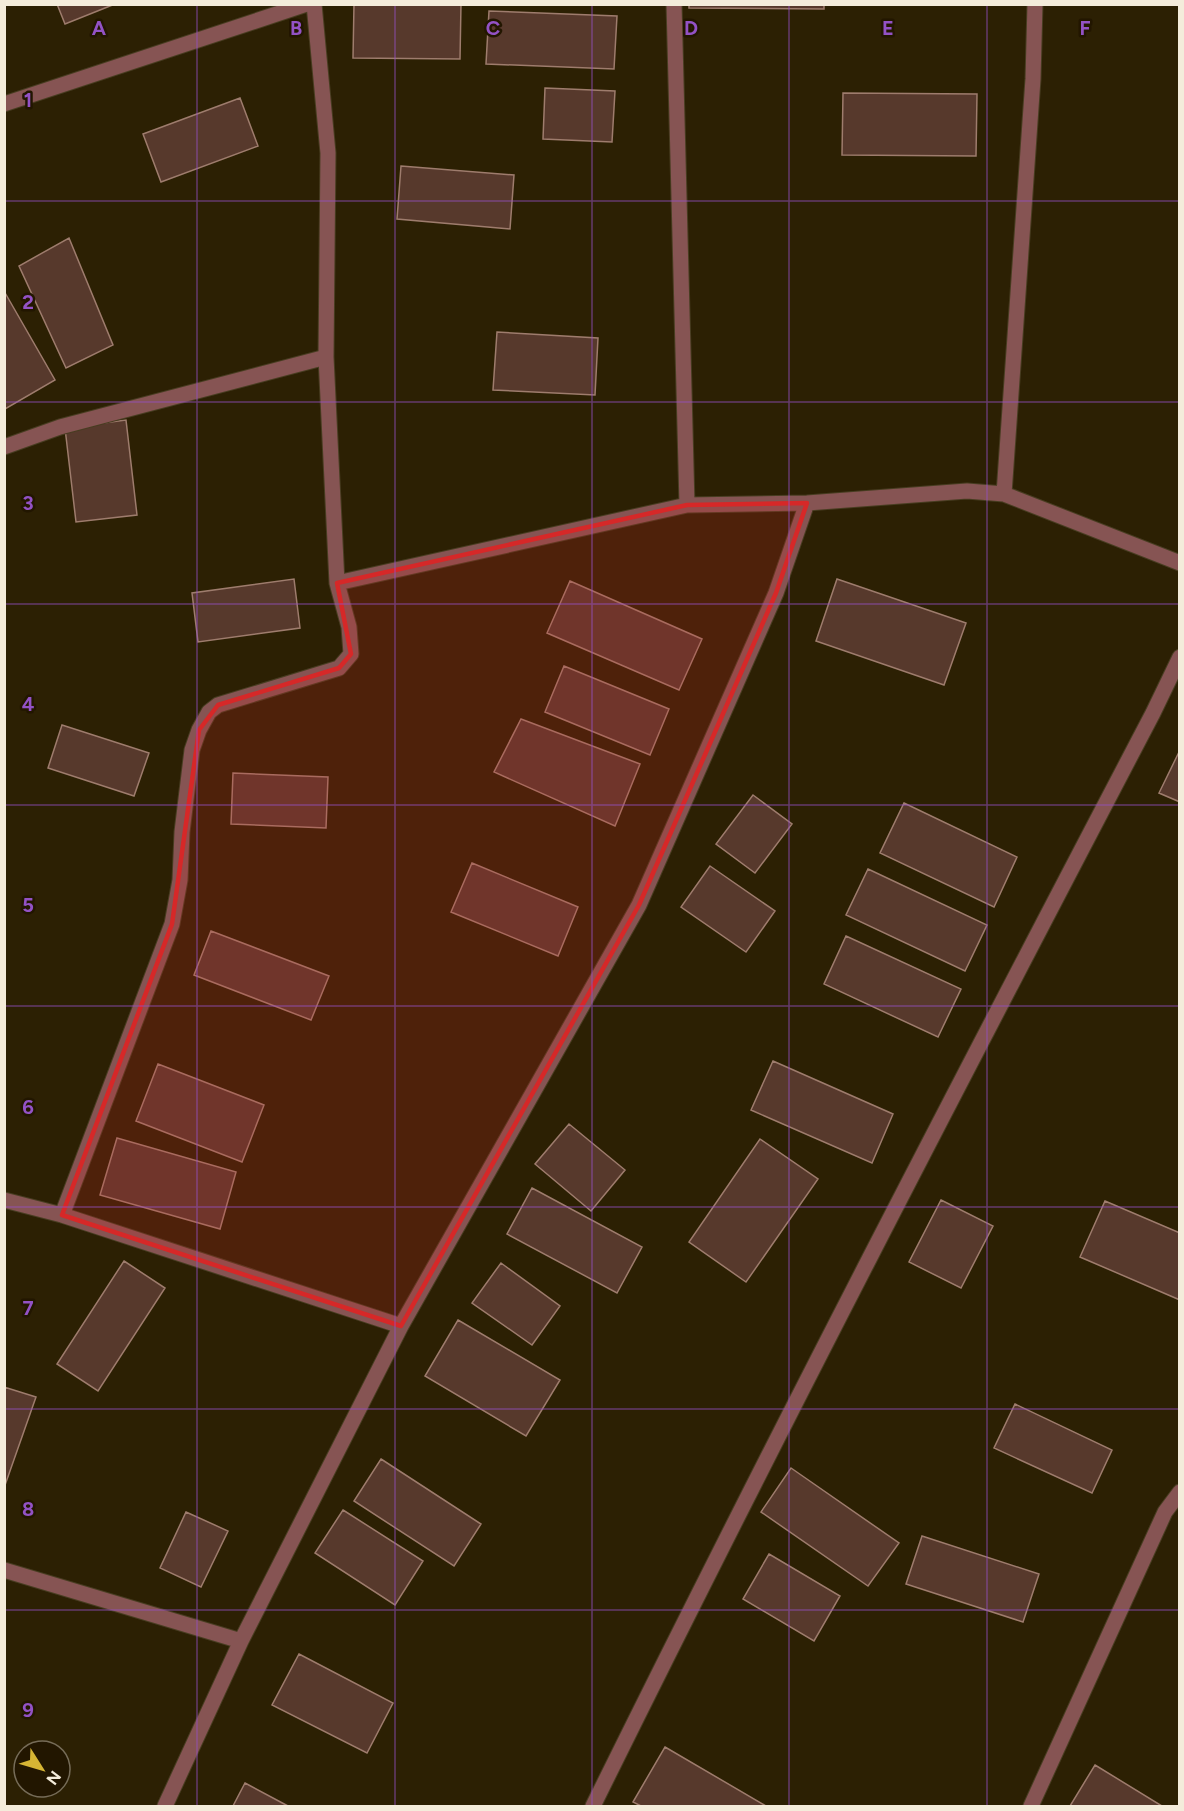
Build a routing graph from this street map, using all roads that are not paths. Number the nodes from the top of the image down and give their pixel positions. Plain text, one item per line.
1 (307, 4) edge
2 (314, 4) edge
3 (674, 4) edge
4 (1035, 4) edge
5 (4, 104) edge
6 (326, 357) junction
7 (4, 447) edge
8 (1004, 494) junction
9 (807, 503) junction
10 (687, 505) junction
11 (1179, 563) edge
12 (337, 583) junction
13 (1179, 657) edge
14 (4, 1200) edge
15 (62, 1215) junction
16 (401, 1326) junction
17 (1179, 1492) edge
18 (4, 1570) edge
19 (242, 1641) junction
20 (165, 1806) edge
21 (593, 1806) edge
22 (1031, 1806) edge

1 - 5 street
2 - 6 street
3 - 10 street
4 - 8 street
6 - 7 street
6 - 12 street
8 - 9 street
8 - 11 street
9 - 10 street
9 - 16 street
10 - 12 street
12 - 15 street
13 - 21 street
14 - 15 street
15 - 16 street
16 - 19 street
17 - 22 street
18 - 19 street
19 - 20 street

